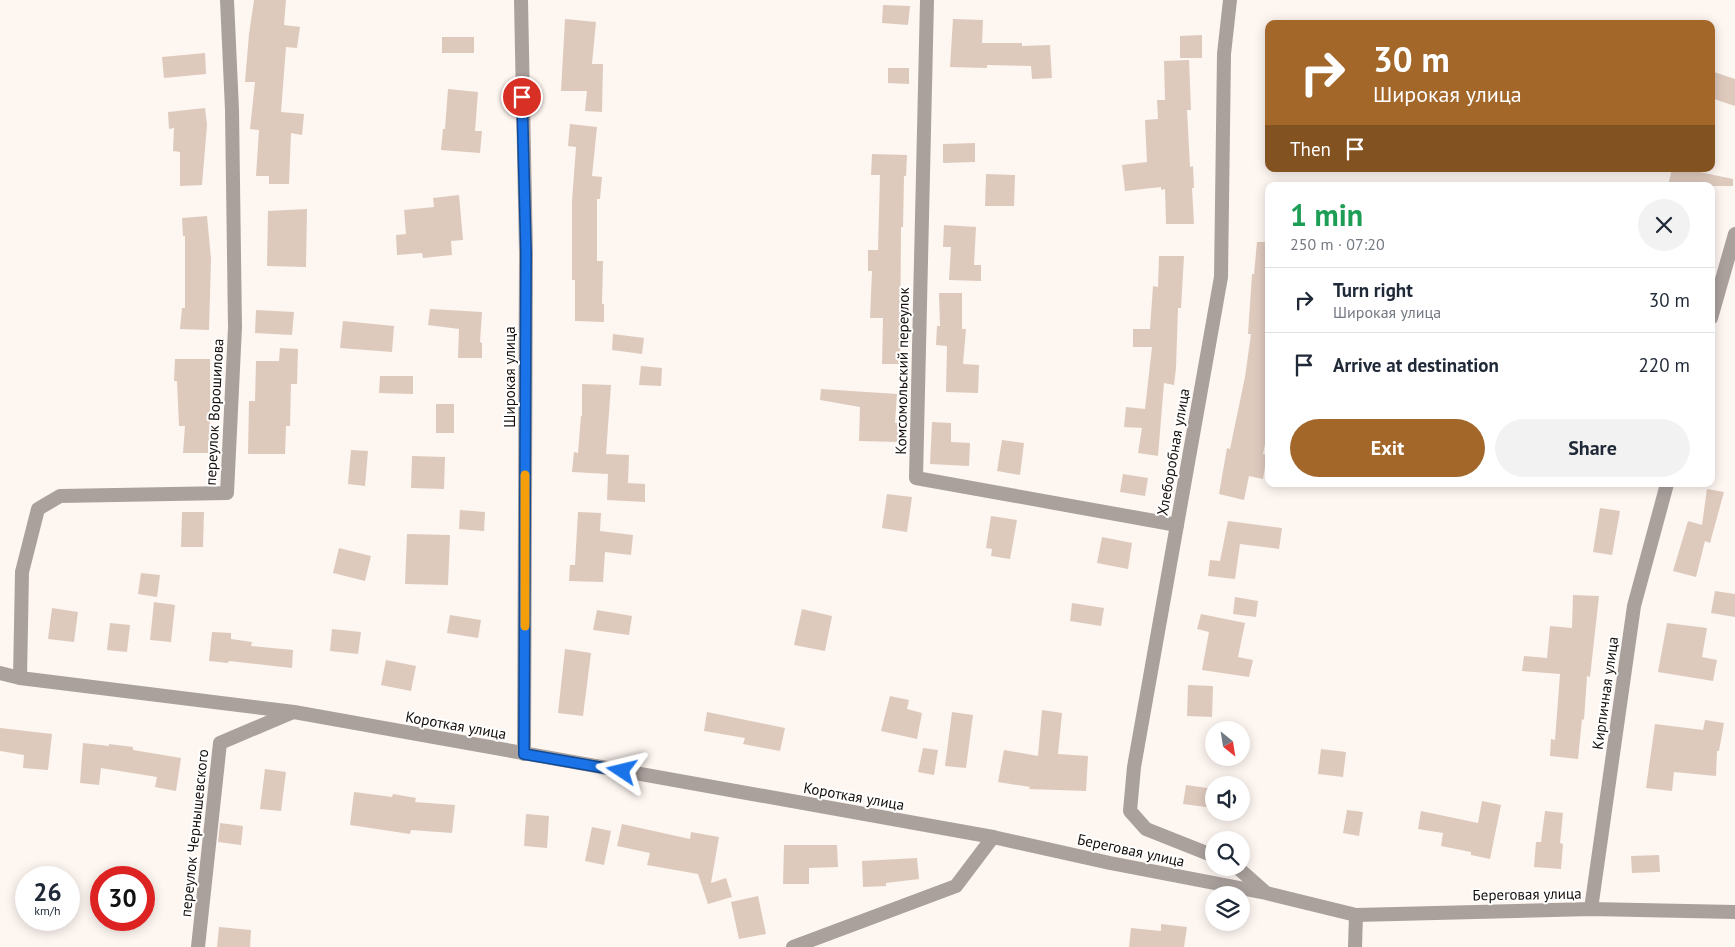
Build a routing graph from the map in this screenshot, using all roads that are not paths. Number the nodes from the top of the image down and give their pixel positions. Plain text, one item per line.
1 (227, 0) edge
2 (520, 0) edge
3 (927, 0) edge
4 (1230, 0) edge
5 (1735, 234) edge
6 (1715, 304) edge
7 (1665, 487) edge
8 (1176, 526) junction
9 (0, 673) edge
10 (20, 678) junction
11 (294, 712) junction
12 (524, 754) junction
13 (993, 837) junction
14 (1205, 852) edge
15 (1247, 876) edge
16 (1266, 893) junction
17 (1591, 909) junction
18 (1735, 912) edge
19 (1356, 915) junction
20 (198, 947) edge
21 (793, 947) edge
22 (1355, 947) edge

1 - 10 street, переулок Ворошилова
2 - 12 street, Широкая улица
3 - 8 street, Комсомольский переулок
4 - 8 street, Хлеборобная улица
5 - 6 street
7 - 17 street, Кирпичная улица
8 - 14 street, Хлеборобная улица
9 - 10 street, Короткая улица
10 - 11 street, Короткая улица
11 - 12 street, Короткая улица
11 - 20 street, переулок Чернышевского
12 - 13 street, Короткая улица
13 - 16 street, Береговая улица
13 - 21 street
15 - 16 street
16 - 19 street, Береговая улица
17 - 18 street, Береговая улица
17 - 19 street, Береговая улица
19 - 22 street

